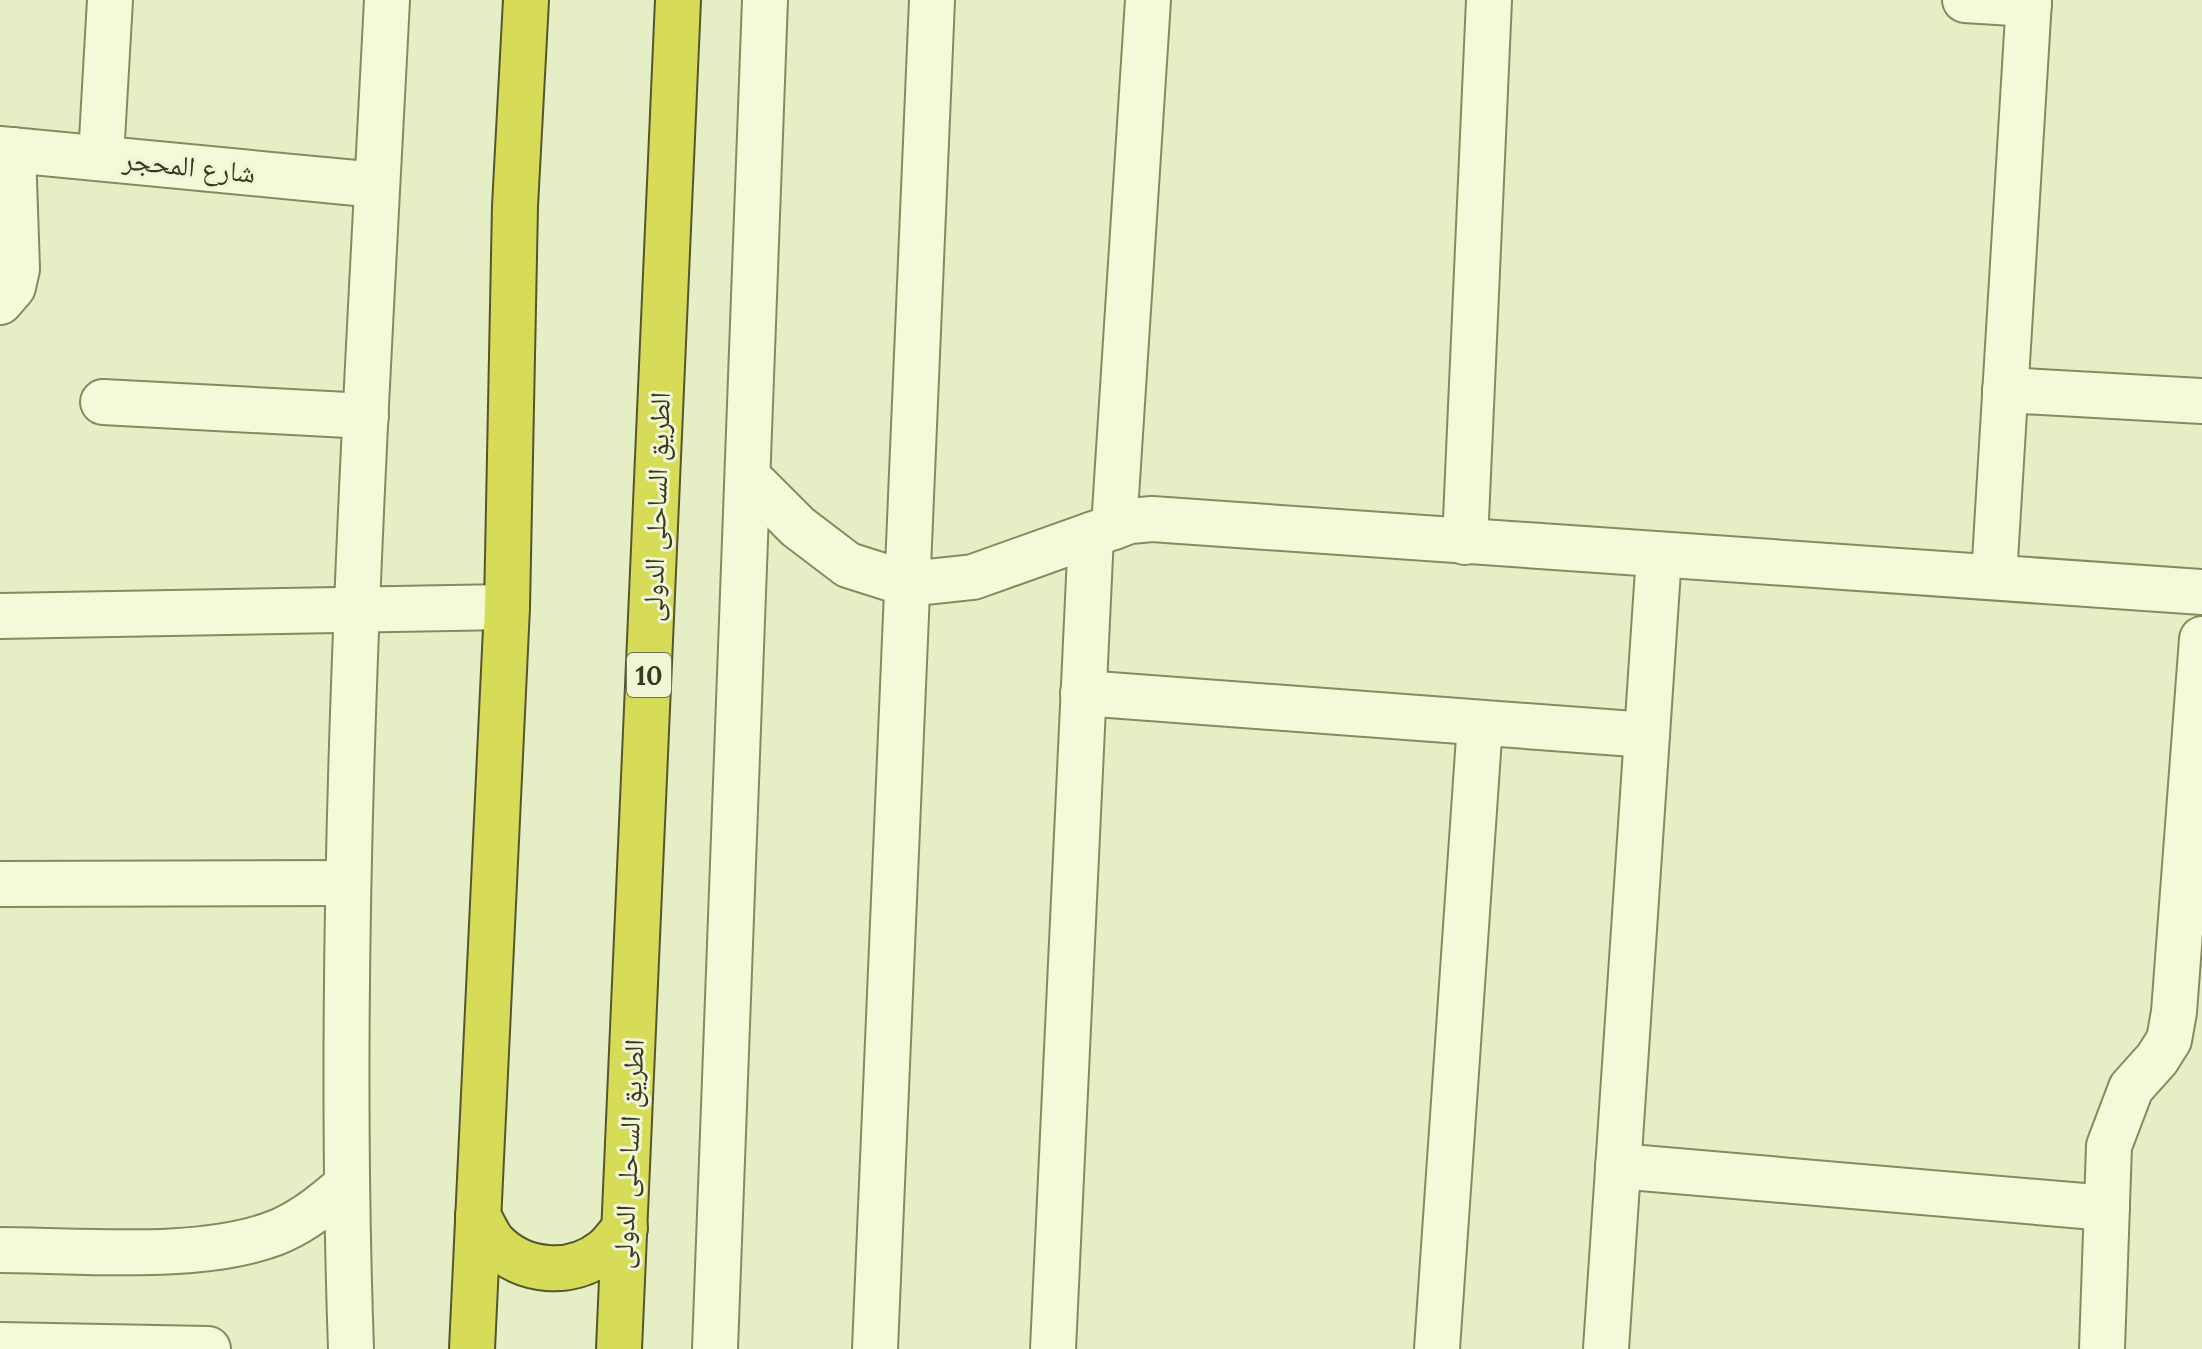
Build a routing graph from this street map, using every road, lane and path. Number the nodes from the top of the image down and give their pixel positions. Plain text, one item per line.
1 (110, 0) edge
2 (387, 0) edge
3 (526, 0) edge
4 (678, 0) edge
5 (765, 0) edge
6 (932, 0) edge
7 (1148, 0) edge
8 (1489, 0) edge
9 (1965, 0) edge
10 (2029, 2) edge
11 (6, 150) edge
12 (101, 157) junction
13 (377, 185) junction
14 (0, 302) edge
15 (2005, 390) junction
16 (2202, 401) edge
17 (103, 402) dead end
18 (366, 416) junction
19 (749, 478) junction
20 (1102, 531) junction
21 (1465, 542) junction
22 (1659, 555) junction
23 (1994, 577) junction
24 (908, 584) junction
25 (2202, 592) edge
26 (507, 607) junction
27 (358, 608) junction
28 (0, 616) edge
29 (2202, 639) edge
30 (1083, 693) junction
31 (1480, 723) junction
32 (1647, 735) junction
33 (348, 883) junction
34 (0, 884) edge
35 (1618, 1166) junction
36 (345, 1186) junction
37 (2107, 1208) junction
38 (478, 1216) junction
39 (625, 1228) junction
40 (0, 1250) edge
41 (0, 1345) edge
42 (208, 1349) edge
43 (351, 1349) edge
44 (472, 1349) edge
45 (619, 1349) edge
46 (715, 1349) edge
47 (875, 1349) edge
48 (1053, 1349) edge
49 (1437, 1349) edge
50 (1606, 1349) edge
51 (2102, 1349) edge

1 - 12 street
2 - 13 street
3 - 26 highway
4 - 39 highway, الطريق الساحلى الدولى / 10
5 - 19 street
6 - 24 street
7 - 20 street
8 - 21 street
9 - 10 street
10 - 15 street
11 - 12 street, شارع المحجر
11 - 14 street
12 - 13 street, شارع المحجر
13 - 18 street
15 - 16 street
15 - 23 street
17 - 18 street
18 - 27 street
19 - 24 street
19 - 46 street
20 - 21 street
20 - 24 street
20 - 30 street
21 - 22 street
22 - 23 street
22 - 32 street
23 - 25 street
24 - 47 street
26 - 27 street
26 - 38 highway
27 - 28 street
27 - 33 street
29 - 37 street
30 - 31 street
30 - 48 street
31 - 32 street
31 - 49 street
32 - 35 street
33 - 34 street
33 - 36 street
35 - 37 street
35 - 50 street
36 - 40 street
36 - 43 street
37 - 51 street
38 - 39 highway
38 - 44 highway
39 - 45 highway, الطريق الساحلى الدولى / 10
41 - 42 street

